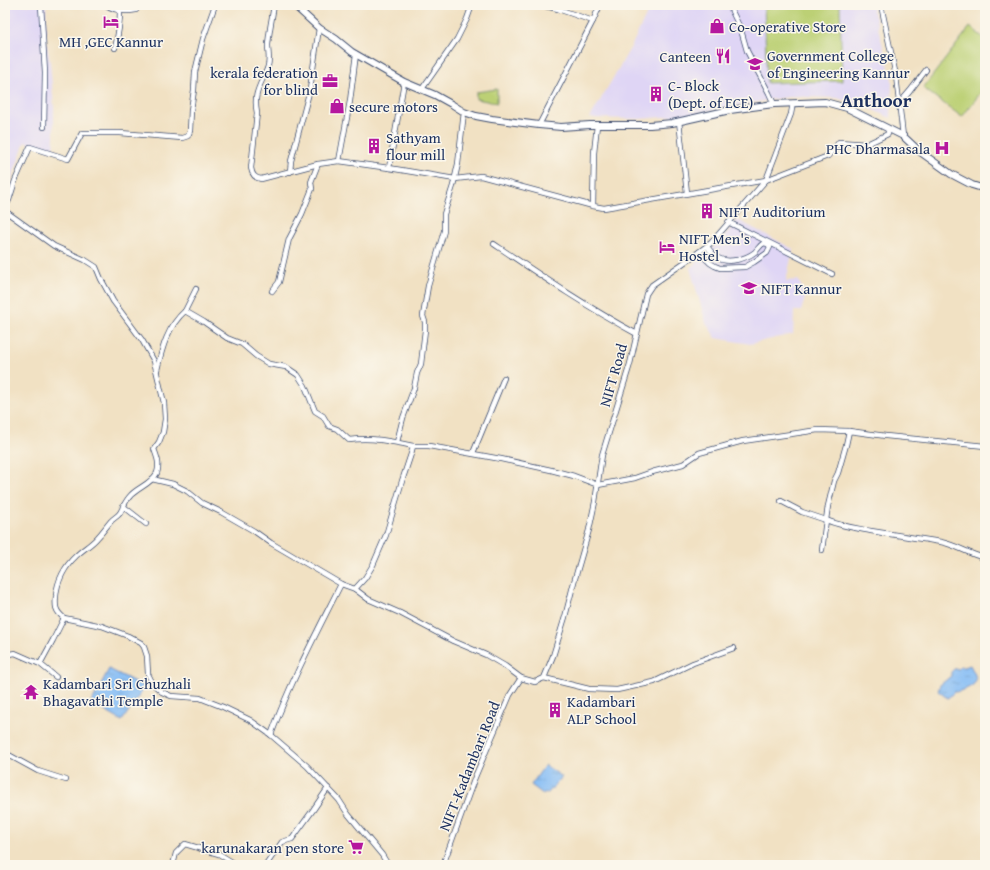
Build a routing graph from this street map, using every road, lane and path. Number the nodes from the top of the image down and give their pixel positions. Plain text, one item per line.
1 (41, 5) edge
2 (89, 5) edge
3 (102, 5) edge
4 (106, 5) edge
5 (139, 5) edge
6 (215, 5) edge
7 (274, 5) edge
8 (294, 5) edge
9 (472, 5) edge
10 (541, 5) edge
11 (600, 5) edge
12 (729, 5) edge
13 (881, 5) edge
14 (559, 7) edge
15 (120, 11) junction
16 (593, 21) junction
17 (319, 28) junction
18 (116, 48) dead end
19 (356, 54) junction
20 (926, 70) dead end
21 (404, 82) junction
22 (422, 89) junction
23 (792, 103) junction
24 (774, 104) junction
25 (899, 104) junction
26 (464, 112) junction
27 (679, 121) junction
28 (597, 125) junction
29 (44, 126) dead end
30 (539, 126) junction
31 (888, 129) junction
32 (903, 136) junction
33 (339, 161) junction
34 (318, 164) junction
35 (389, 168) junction
36 (290, 172) junction
37 (454, 179) junction
38 (766, 180) junction
39 (985, 189) edge
40 (688, 193) junction
41 (592, 206) junction
42 (5, 207) edge
43 (5, 211) edge
44 (728, 222) junction
45 (494, 244) dead end
46 (707, 246) junction
47 (699, 252) junction
48 (832, 274) dead end
49 (196, 289) dead end
50 (272, 291) dead end
51 (185, 311) junction
52 (637, 334) junction
53 (156, 372) junction
54 (504, 378) dead end
55 (849, 431) junction
56 (397, 442) junction
57 (413, 446) junction
58 (985, 446) edge
59 (473, 454) junction
60 (152, 478) junction
61 (598, 485) junction
62 (781, 501) dead end
63 (123, 506) junction
64 (826, 520) junction
65 (146, 524) dead end
66 (822, 550) dead end
67 (985, 558) edge
68 (341, 584) junction
69 (355, 589) junction
70 (64, 618) junction
71 (734, 648) dead end
72 (5, 655) edge
73 (40, 664) junction
74 (56, 677) dead end
75 (521, 678) junction
76 (544, 678) junction
77 (271, 735) junction
78 (5, 754) edge
79 (66, 780) dead end
80 (328, 788) junction
81 (173, 865) edge
82 (237, 865) edge
83 (266, 865) edge
84 (388, 865) edge
85 (443, 865) edge

1 - 29 street
2 - 3 street
4 - 15 street
5 - 15 street
6 - 42 street
7 - 36 street
8 - 17 main road
9 - 22 street
10 - 14 street
11 - 16 street
12 - 24 street
13 - 25 street
14 - 16 street
15 - 18 street
16 - 30 street
17 - 19 main road
17 - 36 street
19 - 21 main road
19 - 33 street
20 - 25 street
21 - 22 main road
21 - 35 street
22 - 26 main road
23 - 24 main road
23 - 31 main road
23 - 38 street, NIFT Road
24 - 27 main road
25 - 32 street
26 - 30 main road
26 - 37 street
27 - 28 main road
27 - 40 street
28 - 30 main road
28 - 41 street
31 - 32 main road
31 - 38 street
32 - 39 main road
33 - 34 street
33 - 35 street
34 - 36 street
34 - 50 street
35 - 37 street
37 - 41 street
37 - 56 street
38 - 40 street
38 - 44 street, NIFT Road
40 - 41 street
43 - 53 street
44 - 46 street, NIFT Road
44 - 48 street
45 - 52 street
46 - 47 street, NIFT Road
46 - 47 street
47 - 52 street, NIFT Road
49 - 51 street
51 - 53 street
51 - 56 street
52 - 61 street, NIFT Road
53 - 60 street
54 - 59 street
55 - 58 street
55 - 61 street
55 - 64 street
56 - 57 street
57 - 59 street
57 - 69 street
59 - 61 street
60 - 63 street
60 - 68 street
61 - 76 street, NIFT Road
62 - 64 street
63 - 65 street
63 - 70 street
64 - 66 street
64 - 67 street
68 - 69 street
68 - 77 street
69 - 75 street
70 - 73 street
70 - 77 street
71 - 76 street
72 - 73 street
73 - 74 street
75 - 76 street
75 - 85 street, NIFT-Kadambari Road
77 - 80 street
78 - 79 street
80 - 83 street
80 - 84 street
81 - 82 street

